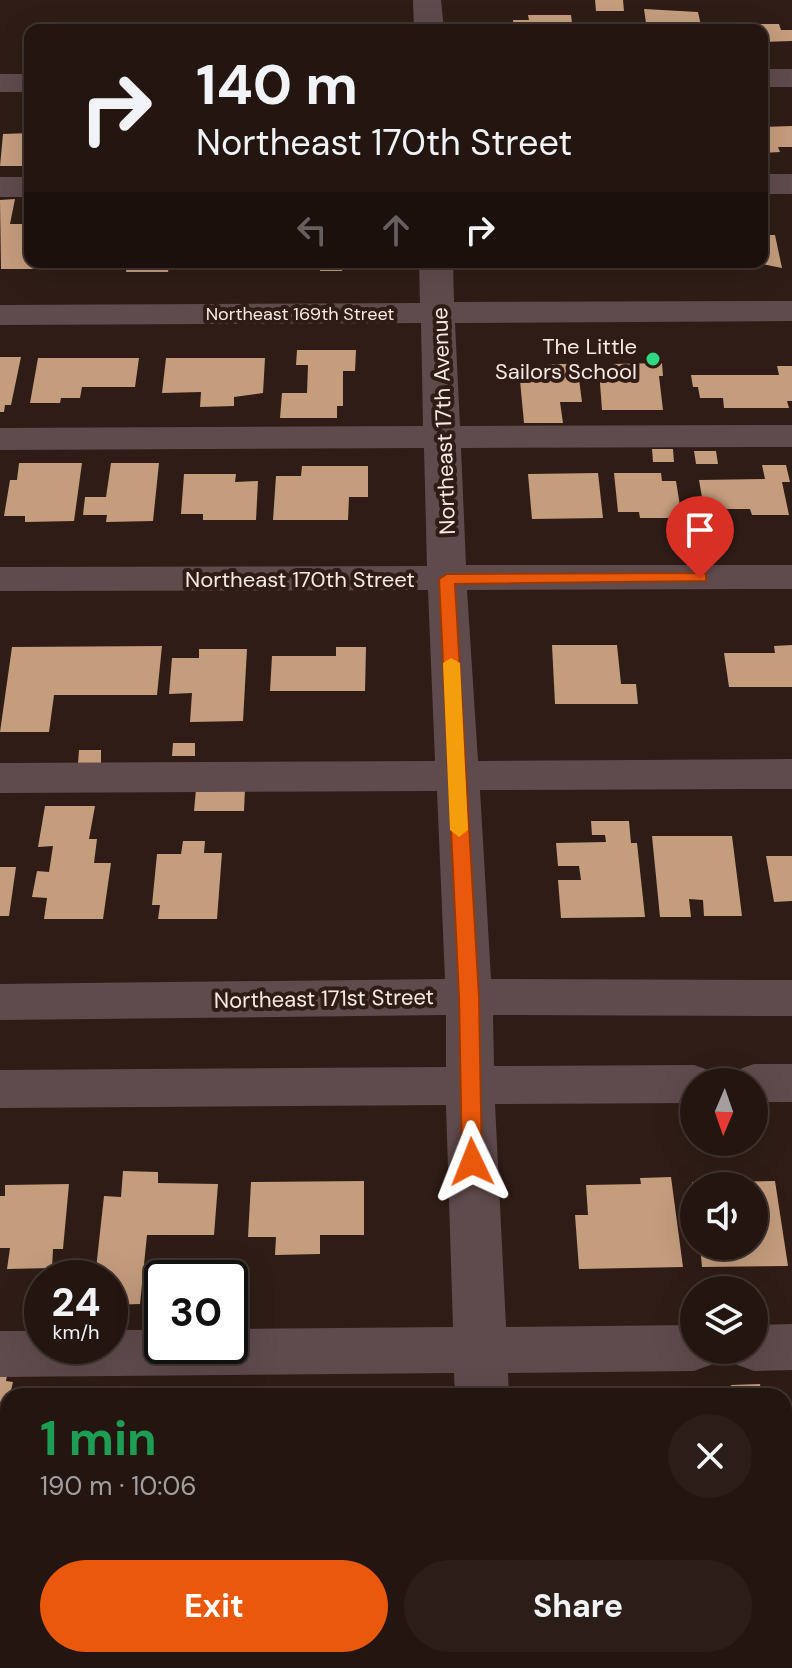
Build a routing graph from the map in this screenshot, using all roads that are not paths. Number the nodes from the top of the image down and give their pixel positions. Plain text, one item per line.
1 (427, 0) edge
2 (429, 24) edge
3 (768, 78) edge
4 (792, 78) edge
5 (0, 83) edge
6 (24, 83) edge
7 (768, 184) edge
8 (792, 184) edge
9 (0, 187) edge
10 (24, 187) edge
11 (436, 268) edge
12 (792, 311) edge
13 (440, 314) junction
14 (0, 315) edge
15 (792, 436) edge
16 (444, 437) junction
17 (0, 439) edge
18 (792, 577) edge
19 (0, 579) edge
20 (447, 579) junction
21 (792, 774) edge
22 (457, 775) junction
23 (0, 778) edge
24 (469, 997) junction
25 (792, 998) edge
26 (0, 1002) edge
27 (768, 1083) edge
28 (792, 1083) edge
29 (680, 1084) edge
30 (472, 1085) junction
31 (0, 1089) edge
32 (792, 1347) edge
33 (768, 1348) edge
34 (680, 1350) edge
35 (0, 1354) edge
36 (482, 1373) edge

1 - 2 street
3 - 4 street
5 - 6 street
7 - 8 street
9 - 10 street
11 - 13 street, Northeast 17th Avenue
12 - 13 street, Northeast 169th Street
13 - 14 street, Northeast 169th Street
13 - 16 street, Northeast 17th Avenue
15 - 16 street
16 - 17 street
16 - 20 street, Northeast 17th Avenue
18 - 20 street, Northeast 170th Street
19 - 20 street, Northeast 170th Street
20 - 22 street, Northeast 17th Avenue
21 - 22 street
22 - 23 street
22 - 24 street, Northeast 17th Avenue
24 - 25 street, Northeast 171st Street
24 - 26 street, Northeast 171st Street
24 - 30 street, Northeast 17th Avenue
27 - 28 street
29 - 30 street
30 - 31 street
30 - 36 street, Northeast 17th Avenue
32 - 33 street
34 - 36 street
35 - 36 street

